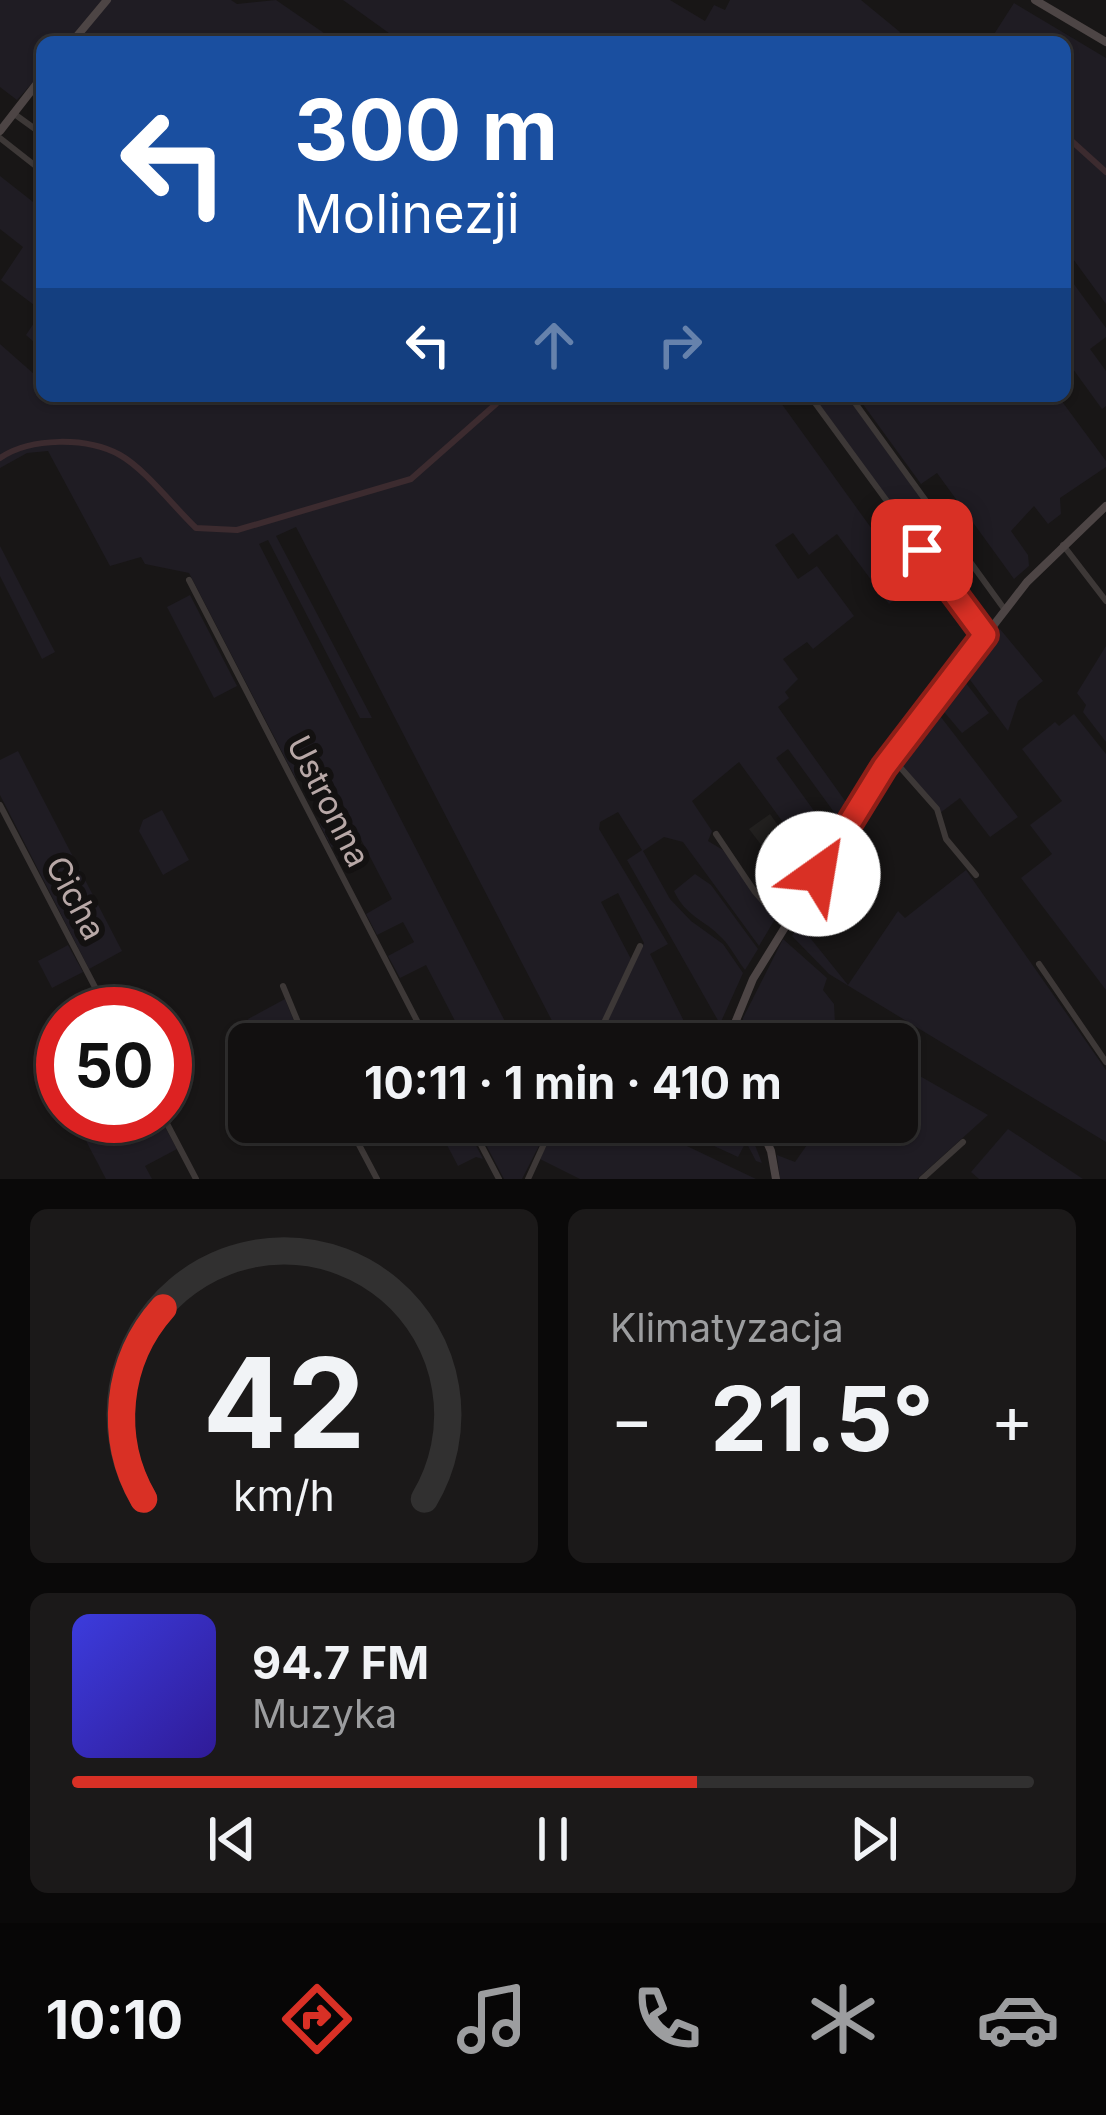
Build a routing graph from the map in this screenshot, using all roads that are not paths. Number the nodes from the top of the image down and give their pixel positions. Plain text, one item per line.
1 (107, 0) edge
2 (1035, 0) edge
3 (80, 36) edge
4 (1106, 42) edge
5 (36, 84) edge
6 (13, 113) junction
7 (36, 130) edge
8 (0, 135) edge
9 (36, 166) edge
10 (814, 402) edge
11 (854, 402) edge
12 (1106, 506) edge
13 (1063, 545) junction
14 (188, 580) dead end
15 (1106, 601) edge
16 (1005, 610) junction
17 (985, 635) junction
18 (892, 757) junction
19 (0, 805) edge
20 (716, 834) dead end
21 (976, 875) dead end
22 (786, 926) junction
23 (640, 946) dead end
24 (1039, 964) dead end
25 (283, 986) dead end
26 (95, 987) edge
27 (298, 1023) edge
28 (417, 1023) edge
29 (604, 1023) edge
30 (735, 1023) edge
31 (1106, 1062) edge
32 (963, 1142) dead end
33 (177, 1143) edge
34 (358, 1143) edge
35 (480, 1143) edge
36 (544, 1143) edge
37 (765, 1143) edge
38 (196, 1179) edge
39 (377, 1179) edge
40 (499, 1179) edge
41 (528, 1179) edge
42 (776, 1179) edge
43 (922, 1179) edge

1 - 3 main road
2 - 4 main road
5 - 6 main road
6 - 7 street
6 - 8 main road
8 - 9 street
10 - 17 street
11 - 16 street
12 - 13 main road
13 - 15 street
13 - 16 main road
14 - 28 street, Ustronna
16 - 17 main road
17 - 18 main road
18 - 21 street
18 - 22 main road
19 - 26 street, Cicha
20 - 22 street
22 - 30 main road
23 - 29 street
24 - 31 street
25 - 27 street
32 - 43 street
33 - 38 street
34 - 39 street
35 - 40 street
36 - 41 street
37 - 42 main road

